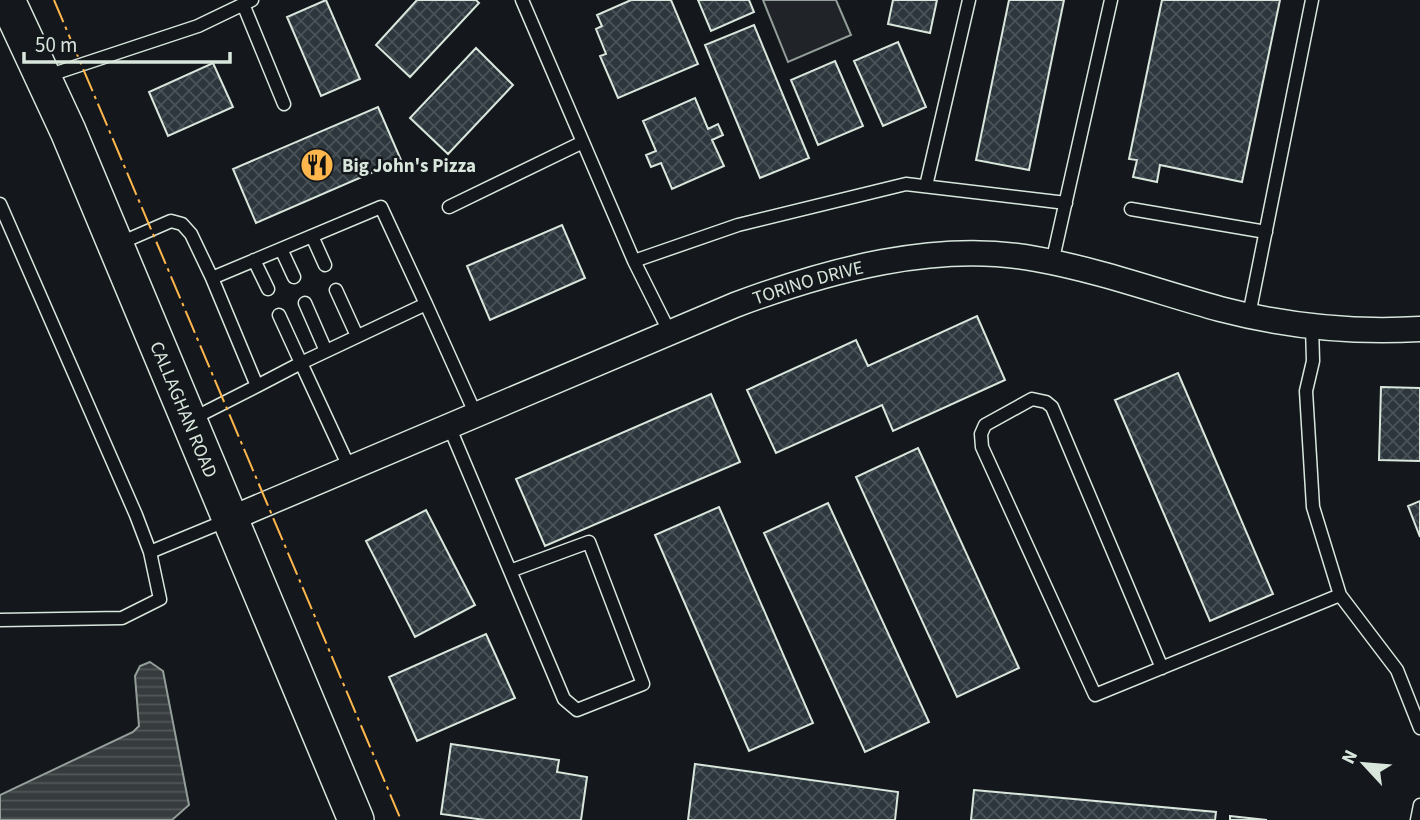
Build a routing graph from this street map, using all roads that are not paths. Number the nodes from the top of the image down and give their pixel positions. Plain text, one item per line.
1 (7, 0) edge
2 (522, 0) edge
3 (968, 0) edge
4 (1111, 0) edge
5 (1312, 0) edge
6 (247, 2) edge
7 (43, 77) junction
8 (284, 104) dead end
9 (583, 142) junction
10 (926, 186) junction
11 (1066, 203) junction
12 (0, 204) edge
13 (449, 207) dead end
14 (1131, 209) dead end
15 (1266, 232) junction
16 (312, 236) junction
17 (116, 245) junction
18 (281, 248) junction
19 (254, 260) junction
20 (634, 261) junction
21 (1052, 263) junction
22 (324, 265) dead end
23 (294, 277) dead end
24 (212, 278) junction
25 (268, 289) dead end
26 (336, 290) dead end
27 (305, 303) dead end
28 (426, 304) junction
29 (1250, 314) junction
30 (279, 315) dead end
31 (1312, 326) junction
32 (1420, 329) edge
33 (670, 333) junction
34 (357, 336) junction
35 (326, 351) junction
36 (301, 363) junction
37 (257, 386) junction
38 (476, 415) junction
39 (189, 421) junction
40 (449, 426) junction
41 (350, 470) junction
42 (230, 519) junction
43 (150, 552) junction
44 (510, 571) junction
45 (1340, 595) junction
46 (0, 620) edge
47 (1162, 668) junction
48 (1420, 728) edge
49 (1420, 805) edge
50 (356, 820) edge
51 (1417, 820) edge

1 - 7 main road, CALLAGHAN ROAD
2 - 9 lane
3 - 10 lane
4 - 11 lane
5 - 15 lane
6 - 7 lane
6 - 8 lane
7 - 17 main road, CALLAGHAN ROAD
9 - 13 lane
9 - 20 lane
10 - 11 lane
10 - 20 lane
11 - 21 lane
12 - 43 lane
14 - 15 lane
15 - 29 lane
16 - 18 lane
16 - 22 lane
16 - 28 lane
17 - 24 lane
17 - 39 main road, CALLAGHAN ROAD
18 - 19 lane
18 - 23 lane
19 - 24 lane
19 - 25 lane
20 - 33 lane
21 - 29 street, TORINO DRIVE
21 - 33 street, TORINO DRIVE
24 - 37 lane
26 - 34 lane
27 - 35 lane
28 - 34 lane
28 - 38 lane
29 - 31 street, TORINO DRIVE
30 - 36 lane
31 - 32 street, TORINO DRIVE
31 - 45 lane
33 - 38 street, TORINO DRIVE
34 - 35 lane
35 - 36 lane
36 - 37 lane
36 - 41 lane
37 - 39 lane
38 - 40 street, TORINO DRIVE
39 - 42 main road, CALLAGHAN ROAD
40 - 41 street, TORINO DRIVE
40 - 44 lane
41 - 42 street, TORINO DRIVE
42 - 43 lane
42 - 50 main road, CALLAGHAN ROAD
43 - 46 lane
44 - 44 lane
45 - 47 lane
45 - 48 lane
47 - 47 lane
49 - 51 lane

